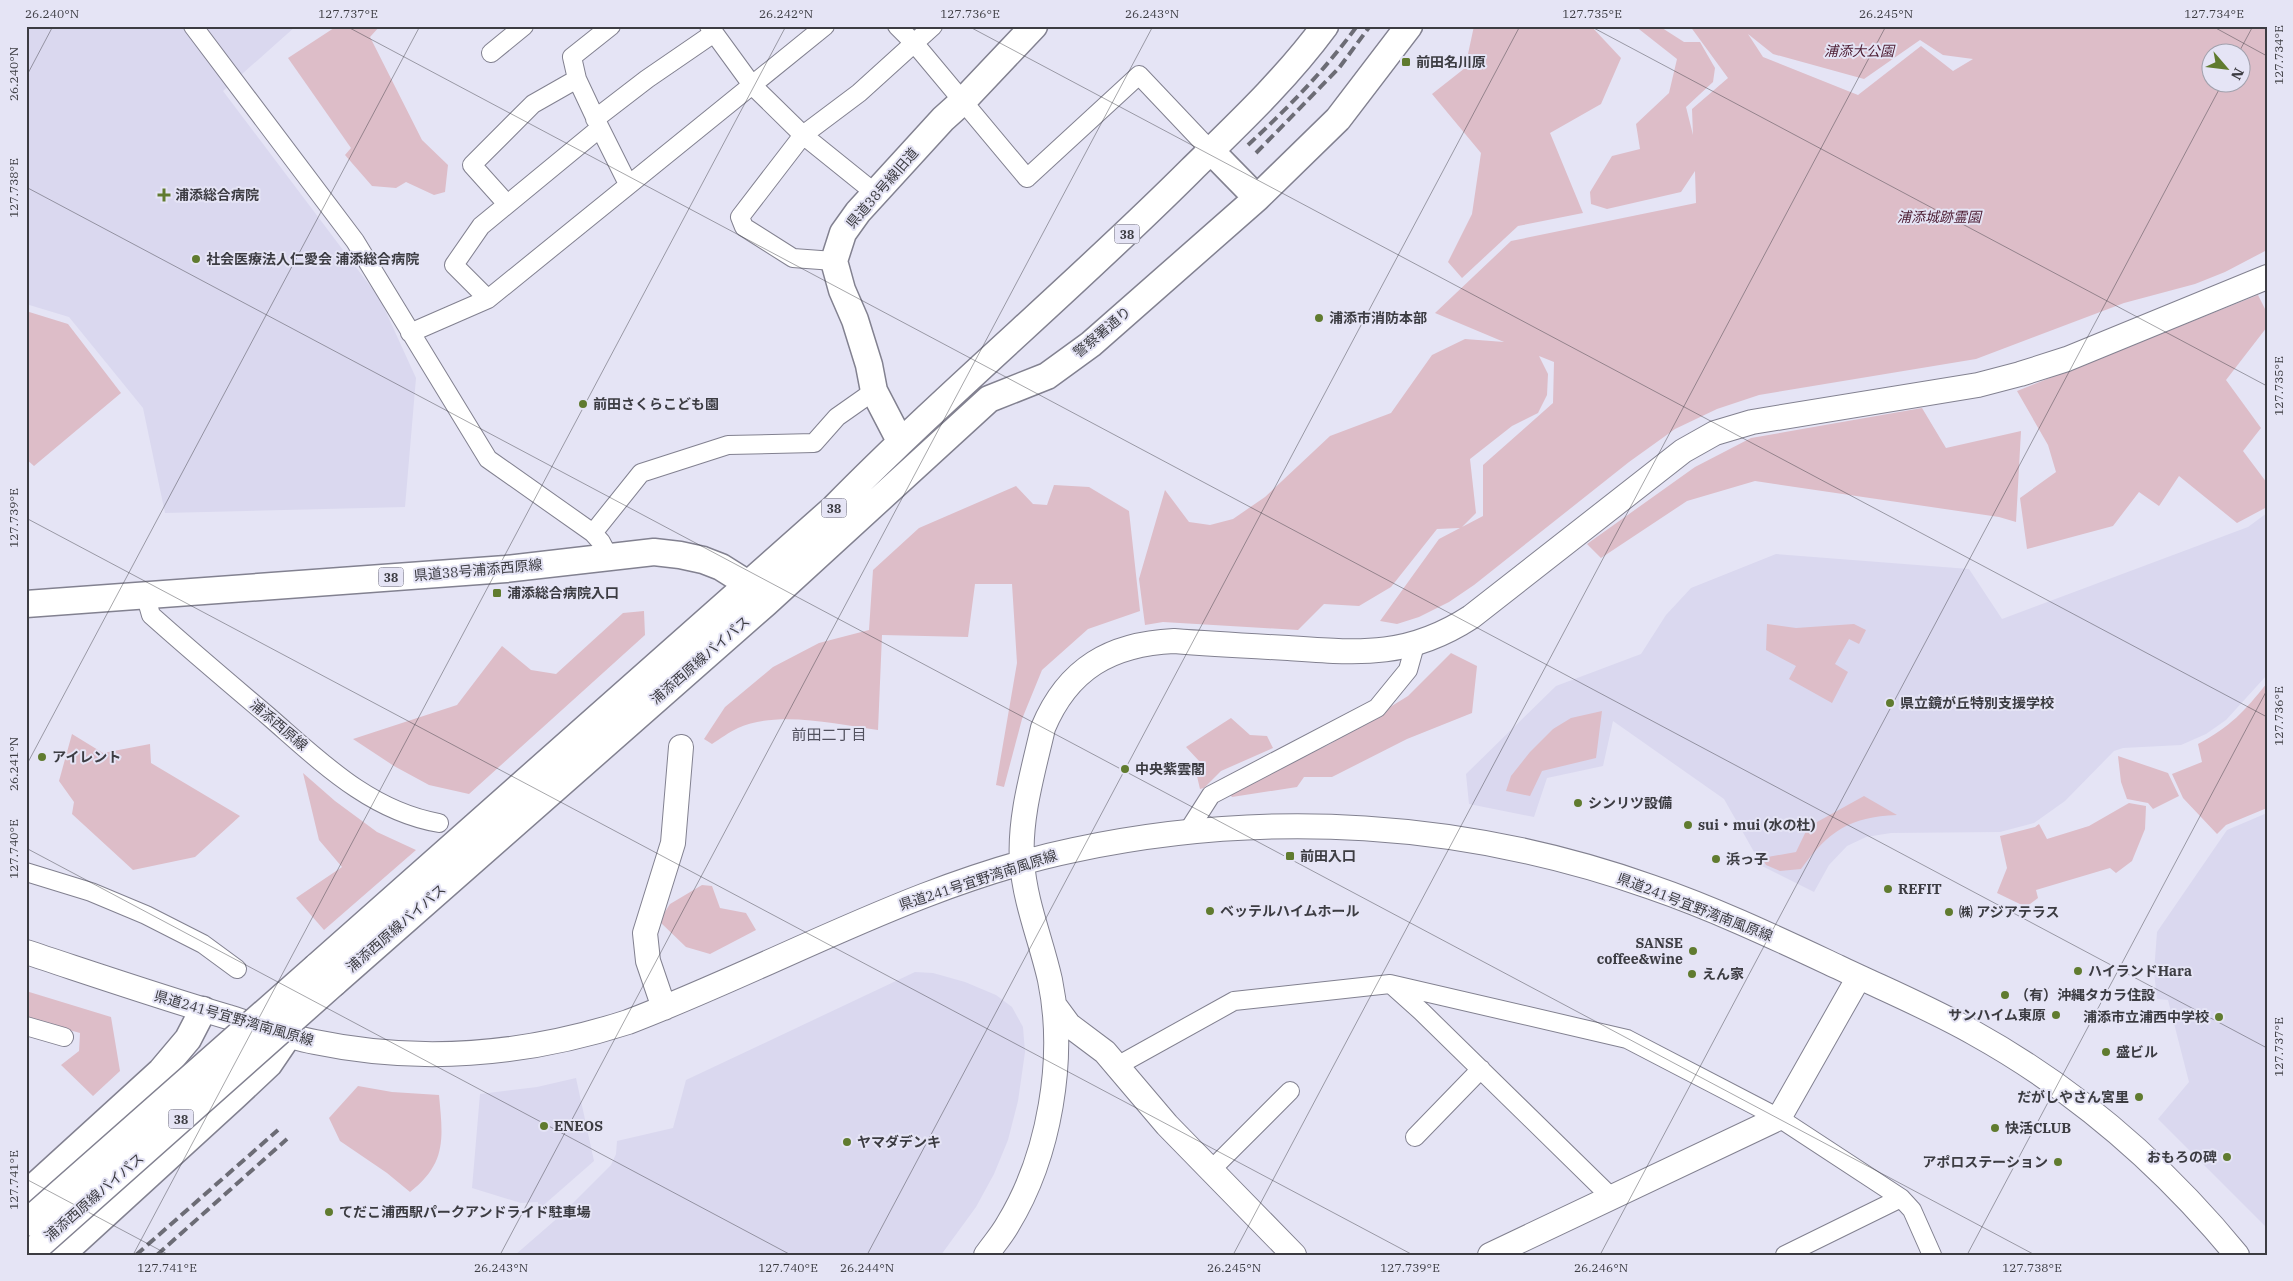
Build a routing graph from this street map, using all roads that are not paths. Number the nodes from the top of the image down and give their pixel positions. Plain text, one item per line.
1 (192, 26) edge
2 (524, 26) edge
3 (611, 26) edge
4 (825, 26) edge
5 (897, 26) edge
6 (933, 26) edge
7 (1034, 26) edge
8 (1325, 26) edge
9 (1409, 26) edge
10 (711, 29) edge
11 (915, 44) junction
12 (491, 53) dead end
13 (577, 78) junction
14 (752, 84) junction
15 (963, 101) junction
16 (598, 123) junction
17 (803, 135) junction
18 (1211, 151) junction
19 (628, 184) junction
20 (875, 193) junction
21 (1257, 198) junction
22 (507, 204) junction
23 (834, 261) junction
24 (2267, 277) edge
25 (488, 299) junction
26 (410, 333) junction
27 (874, 391) junction
28 (988, 399) junction
29 (900, 441) junction
30 (593, 533) junction
31 (609, 557) junction
32 (748, 584) junction
33 (144, 594) junction
34 (766, 603) junction
35 (26, 604) edge
36 (1416, 644) junction
37 (681, 747) dead end
38 (439, 823) dead end
39 (1188, 831) junction
40 (1022, 863) junction
41 (26, 872) edge
42 (26, 952) edge
43 (237, 969) dead end
44 (325, 975) junction
45 (1859, 977) junction
46 (1390, 984) junction
47 (1055, 1006) junction
48 (664, 1008) junction
49 (203, 1010) junction
50 (26, 1026) edge
51 (288, 1036) junction
52 (64, 1037) dead end
53 (1117, 1066) junction
54 (1481, 1069) junction
55 (1054, 1078) junction
56 (1290, 1091) dead end
57 (1779, 1118) junction
58 (1415, 1137) dead end
59 (1210, 1171) junction
60 (26, 1194) edge
61 (1611, 1197) junction
62 (1901, 1198) junction
63 (26, 1223) edge
64 (28, 1255) edge
65 (61, 1255) edge
66 (986, 1255) edge
67 (1294, 1255) edge
68 (1491, 1255) edge
69 (1785, 1255) edge
70 (1932, 1255) edge
71 (2236, 1255) edge

1 - 26 street
2 - 12 street
3 - 13 street
4 - 14 street
5 - 11 street
6 - 11 street
7 - 15 main road, 県道38号線旧道
8 - 18 main road, 38
9 - 21 main road, 警察署通り / 38
10 - 14 street
10 - 16 street
11 - 15 street
11 - 17 street
13 - 16 street
13 - 22 street
14 - 17 street
14 - 19 street
15 - 18 street
15 - 20 main road, 県道38号線旧道
16 - 19 street
16 - 22 street
17 - 20 street
17 - 23 street
18 - 21 main road
18 - 29 main road, 38
19 - 25 street
20 - 23 main road, 県道38号線旧道
21 - 28 main road, 警察署通り / 38
22 - 25 street
23 - 27 main road
24 - 36 street
25 - 26 street
26 - 30 street
27 - 29 main road
27 - 30 street
28 - 32 main road
28 - 34 main road, 警察署通り / 38
29 - 32 main road, 38
30 - 31 street
31 - 32 main road, 県道38号浦添西原線 / 38
31 - 33 main road, 県道38号浦添西原線 / 38
32 - 34 main road, 県道38号浦添西原線 / 38
32 - 44 main road, 浦添西原線バイパス / 38
33 - 35 main road, 県道38号浦添西原線 / 38
33 - 38 street, 浦添西原線
34 - 44 main road, 浦添西原線バイパス / 38
36 - 39 street
36 - 40 street
37 - 48 street
39 - 40 street, 県道241号宜野湾南風原線
39 - 45 street, 県道241号宜野湾南風原線
40 - 47 street
40 - 48 street, 県道241号宜野湾南風原線
41 - 43 street
42 - 49 street, 県道241号宜野湾南風原線
44 - 63 main road, 浦添西原線バイパス / 38, bridge
44 - 64 main road, 浦添西原線バイパス / 38, bridge
45 - 57 street
45 - 71 street, 県道241号宜野湾南風原線
46 - 53 street
46 - 54 street
46 - 57 street
47 - 53 street
47 - 55 street
48 - 51 street, 県道241号宜野湾南風原線
49 - 51 street, 県道241号宜野湾南風原線
49 - 60 main road
50 - 52 street
51 - 65 main road
53 - 55 street
53 - 59 street
54 - 58 street
54 - 61 street
55 - 66 street
56 - 59 street
57 - 61 street
57 - 62 street
59 - 67 street
61 - 68 street
62 - 69 street
62 - 70 street

